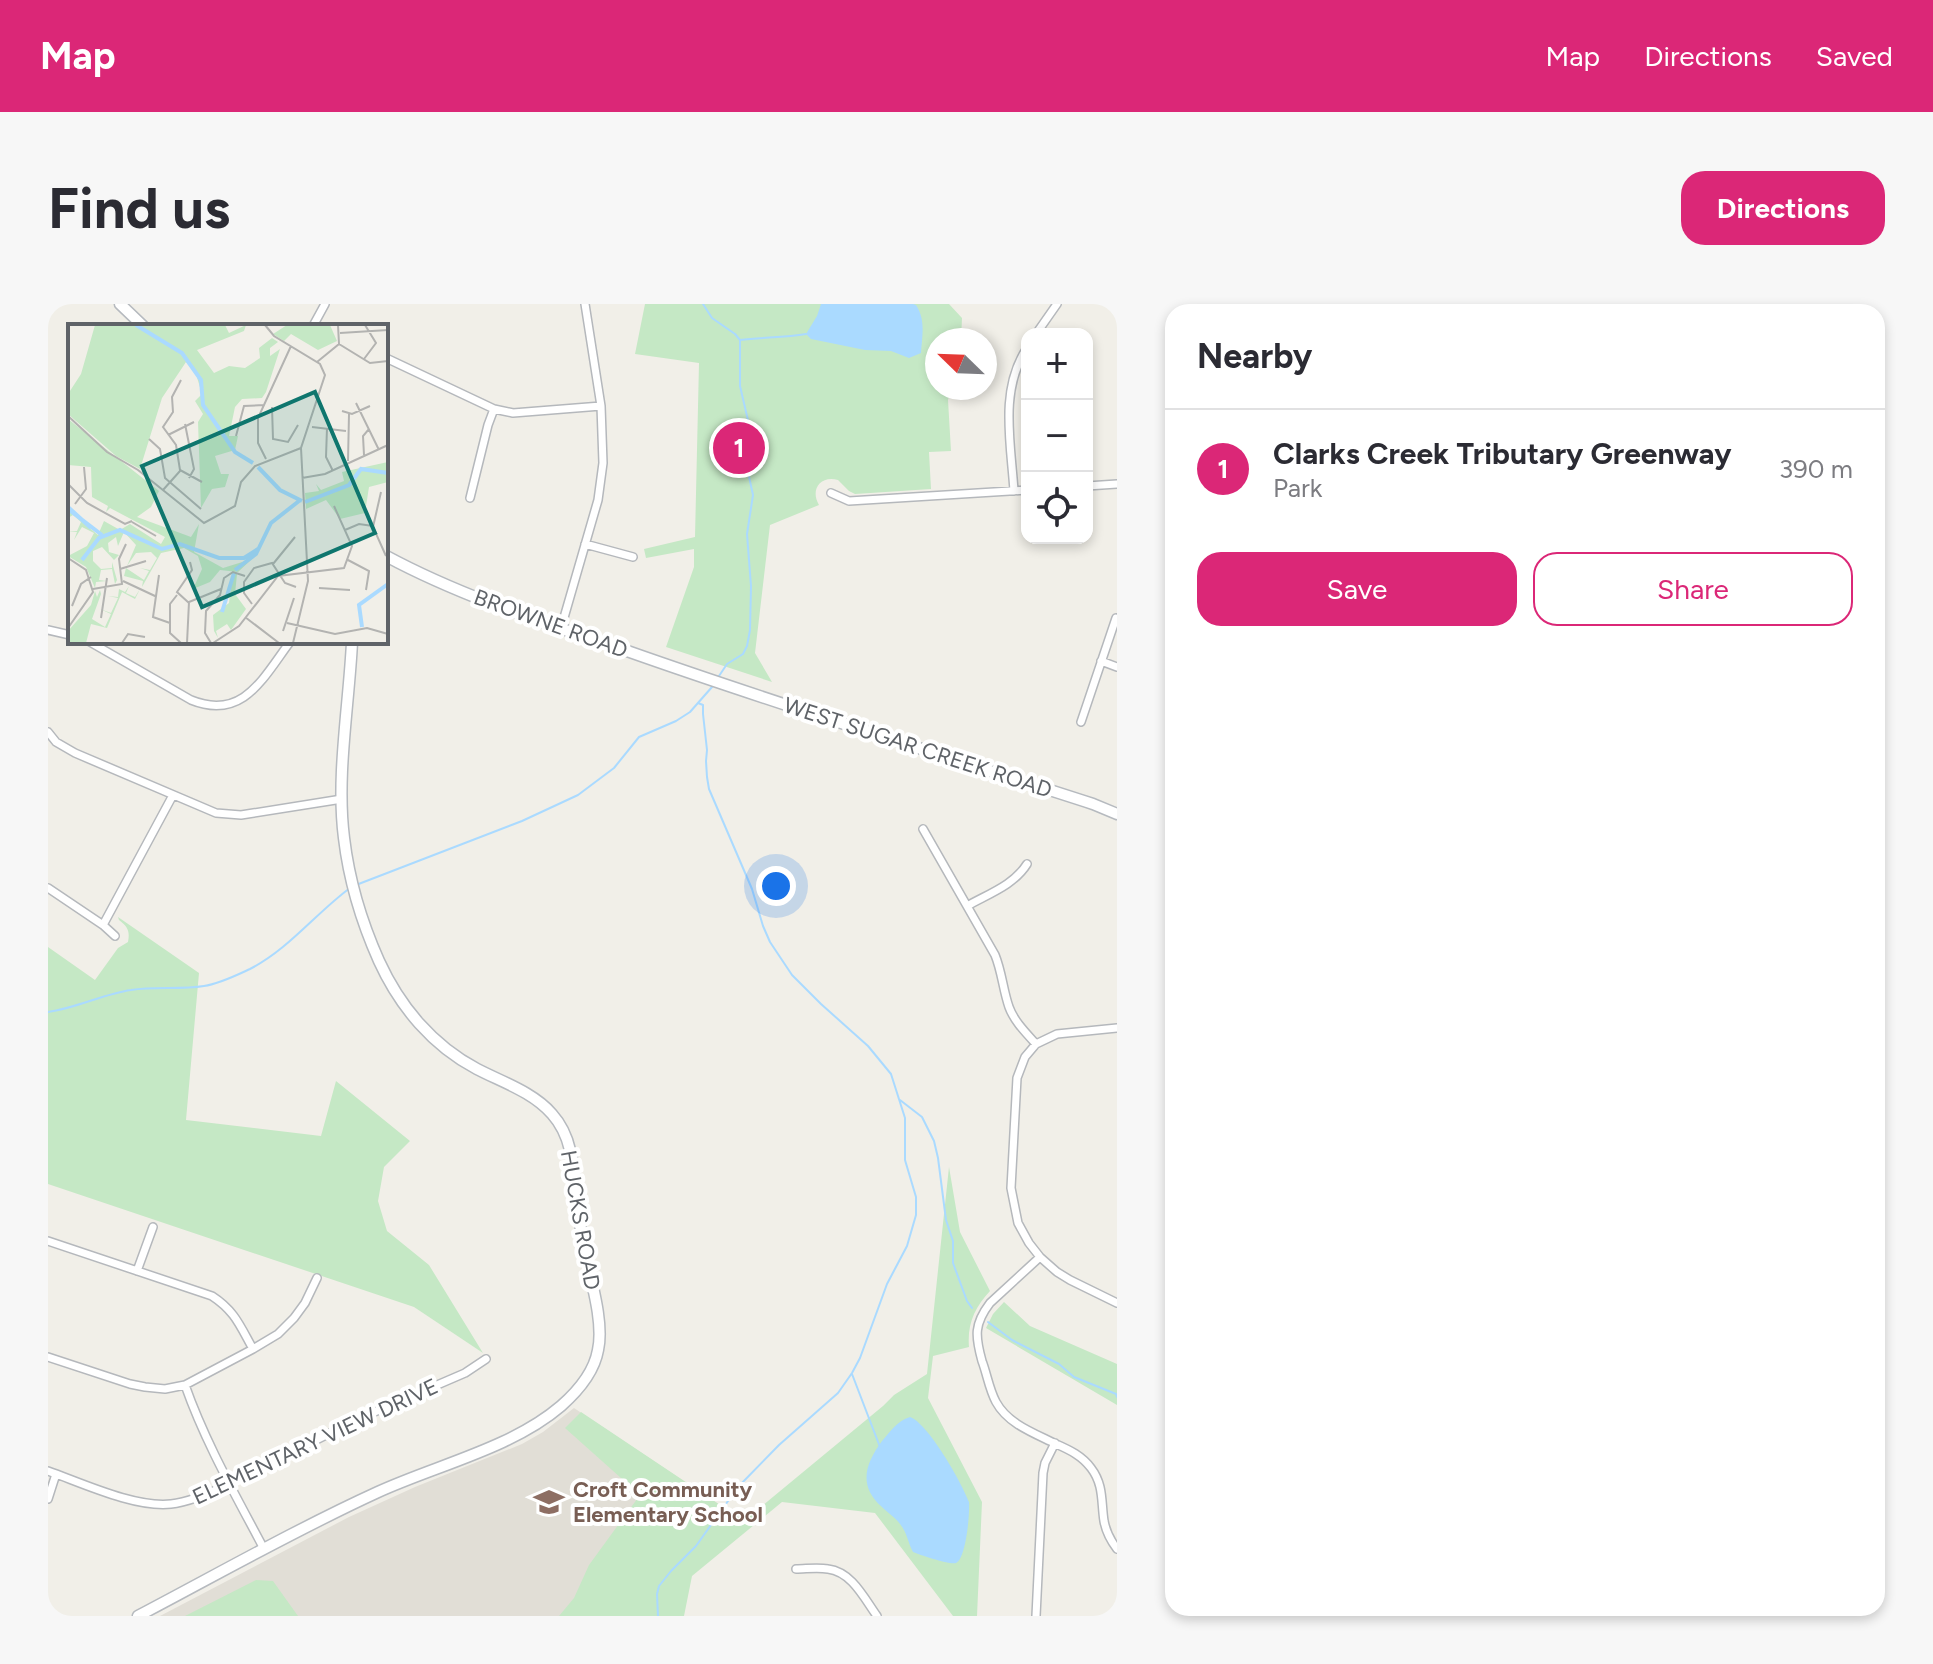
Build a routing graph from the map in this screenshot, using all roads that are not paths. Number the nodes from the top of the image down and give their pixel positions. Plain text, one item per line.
1 (120, 304) edge
2 (325, 304) edge
3 (585, 304) edge
4 (1057, 304) edge
5 (141, 324) edge
6 (316, 324) edge
7 (1040, 328) edge
8 (388, 359) edge
9 (1021, 360) edge
10 (601, 406) junction
11 (494, 409) junction
12 (1117, 484) edge
13 (1093, 486) edge
14 (1021, 490) edge
15 (1014, 491) junction
16 (831, 493) dead end
17 (470, 498) dead end
18 (585, 544) junction
19 (388, 557) edge
20 (633, 557) dead end
21 (1116, 618) edge
22 (561, 628) junction
23 (48, 630) edge
24 (68, 635) edge
25 (93, 644) edge
26 (288, 644) edge
27 (352, 644) edge
28 (1101, 661) junction
29 (1117, 667) edge
30 (718, 683) joint
31 (1081, 722) dead end
32 (48, 732) edge
33 (173, 795) junction
34 (342, 799) junction
35 (1117, 814) edge
36 (923, 829) dead end
37 (1027, 864) dead end
38 (48, 888) edge
39 (967, 906) junction
40 (103, 925) junction
41 (115, 936) dead end
42 (1117, 1028) edge
43 (1036, 1044) junction
44 (153, 1227) dead end
45 (48, 1241) edge
46 (1040, 1257) junction
47 (137, 1271) junction
48 (317, 1278) dead end
49 (1117, 1303) edge
50 (253, 1349) junction
51 (48, 1357) edge
52 (486, 1359) dead end
53 (185, 1385) junction
54 (1055, 1443) junction
55 (52, 1473) edge
56 (229, 1483) junction
57 (48, 1499) edge
58 (264, 1549) junction
59 (1117, 1549) edge
60 (796, 1569) dead end
61 (138, 1616) edge
62 (877, 1616) edge
63 (1036, 1616) edge

1 - 5 main road
2 - 6 street
3 - 10 street
4 - 7 street
8 - 11 street
9 - 15 street
10 - 11 street
10 - 18 street
11 - 17 street
12 - 13 street
14 - 15 street
15 - 16 street
18 - 20 street
18 - 22 street
19 - 22 main road, BROWNE ROAD
21 - 28 street
22 - 30 main road, BROWNE ROAD
23 - 24 street
25 - 26 street
27 - 34 main road, HUCKS ROAD
28 - 29 street
28 - 31 street
30 - 35 main road, WEST SUGAR CREEK ROAD
32 - 33 street
33 - 34 street
33 - 40 street
34 - 58 main road, HUCKS ROAD
36 - 39 street
37 - 39 street
38 - 40 street
39 - 43 street
40 - 41 street
42 - 43 street
43 - 46 street
44 - 47 street
45 - 47 street
46 - 49 street
46 - 54 street
47 - 50 street
48 - 50 street
50 - 53 street
51 - 53 street
52 - 56 street, ELEMENTARY VIEW DRIVE
53 - 56 street
54 - 59 street
54 - 63 street
55 - 56 street, ELEMENTARY VIEW DRIVE
55 - 57 street
56 - 58 street
58 - 61 main road, HUCKS ROAD
60 - 62 street

